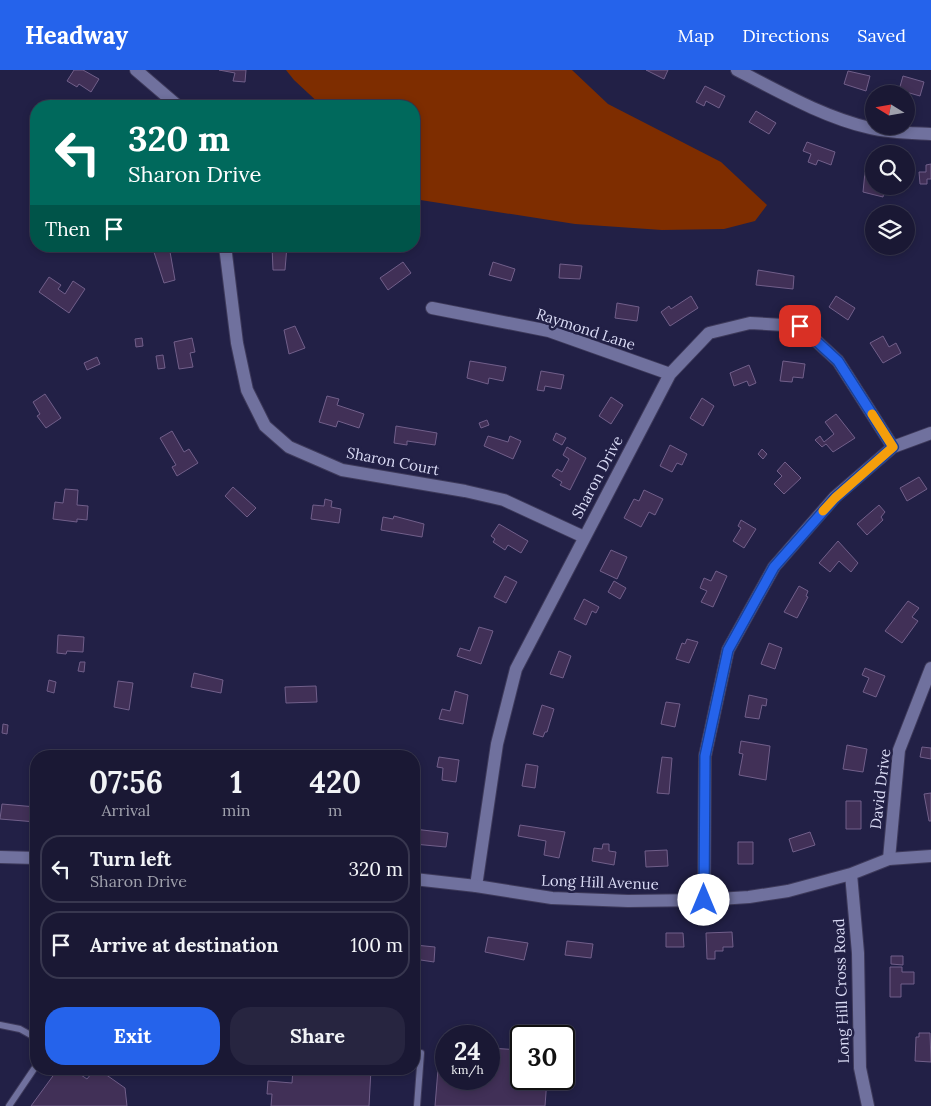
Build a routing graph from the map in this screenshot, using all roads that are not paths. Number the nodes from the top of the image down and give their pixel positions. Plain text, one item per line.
1 (136, 70) edge
2 (737, 70) edge
3 (171, 100) edge
4 (931, 134) edge
5 (226, 252) edge
6 (432, 308) dead end
7 (670, 374) junction
8 (931, 433) edge
9 (893, 447) junction
10 (584, 537) junction
11 (931, 668) edge
12 (931, 856) edge
13 (0, 857) edge
14 (30, 858) edge
15 (889, 859) junction
16 (851, 874) junction
17 (420, 880) edge
18 (476, 886) junction
19 (704, 900) junction
20 (0, 1025) edge
21 (30, 1034) edge
22 (30, 1075) edge
23 (419, 1075) edge
24 (9, 1106) edge
25 (417, 1106) edge
26 (868, 1106) edge

1 - 3 street
2 - 4 street
5 - 10 street, Sharon Court
6 - 7 street, Raymond Lane
7 - 9 street, Sharon Drive
7 - 10 street, Sharon Drive
8 - 9 street
9 - 19 street
10 - 18 street, Sharon Drive
11 - 15 street, David Drive
12 - 15 street, Long Hill Avenue
13 - 14 street
15 - 16 street, Long Hill Avenue
16 - 19 street, Long Hill Avenue
16 - 26 street, Long Hill Cross Road
17 - 18 street, Long Hill Avenue
18 - 19 street, Long Hill Avenue
20 - 21 lane
22 - 24 lane
23 - 25 lane

